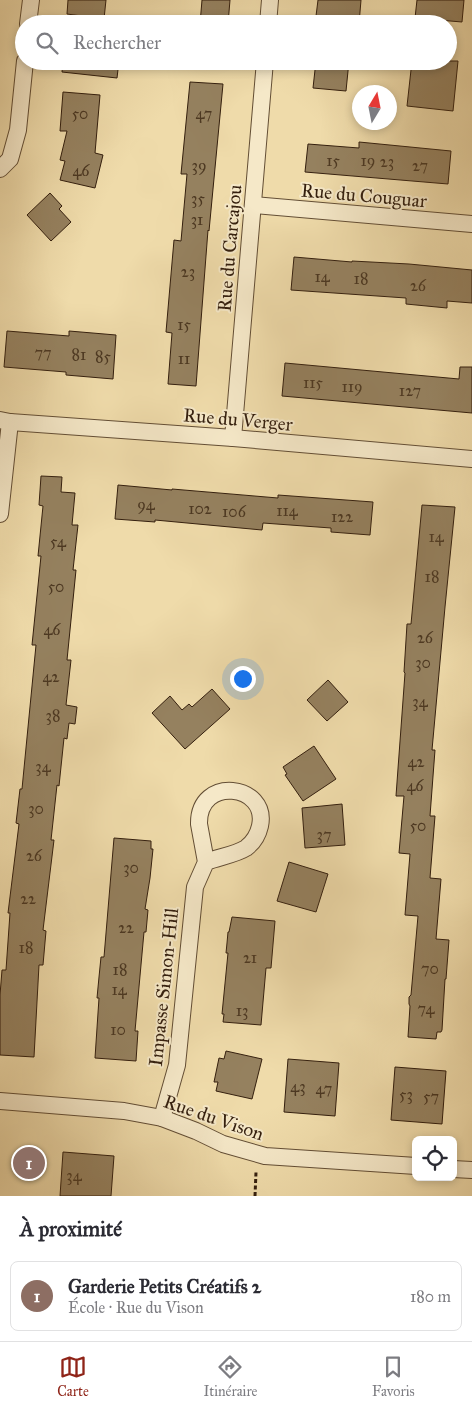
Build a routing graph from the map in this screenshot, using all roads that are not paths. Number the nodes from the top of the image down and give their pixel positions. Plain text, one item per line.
1 (31, 0) edge
2 (270, 0) edge
3 (29, 15) edge
4 (269, 15) edge
5 (24, 70) edge
6 (264, 70) edge
7 (0, 169) edge
8 (253, 205) junction
9 (472, 224) edge
10 (5, 421) edge
11 (234, 438) junction
12 (472, 459) edge
13 (0, 514) edge
14 (206, 862) junction
15 (0, 1101) edge
16 (162, 1118) junction
17 (412, 1166) edge
18 (457, 1169) edge
19 (472, 1170) edge

1 - 3 street
2 - 4 street
5 - 7 street
6 - 8 street, Rue du Carcajou
8 - 9 street, Rue du Couguar
8 - 11 street, Rue du Carcajou
10 - 11 street, Rue du Verger
10 - 13 street
11 - 12 street, Rue du Verger
14 - 14 street
14 - 16 street, Impasse Simon-Hill
15 - 16 street, Rue du Vison
16 - 17 street, Rue du Vison
18 - 19 street

